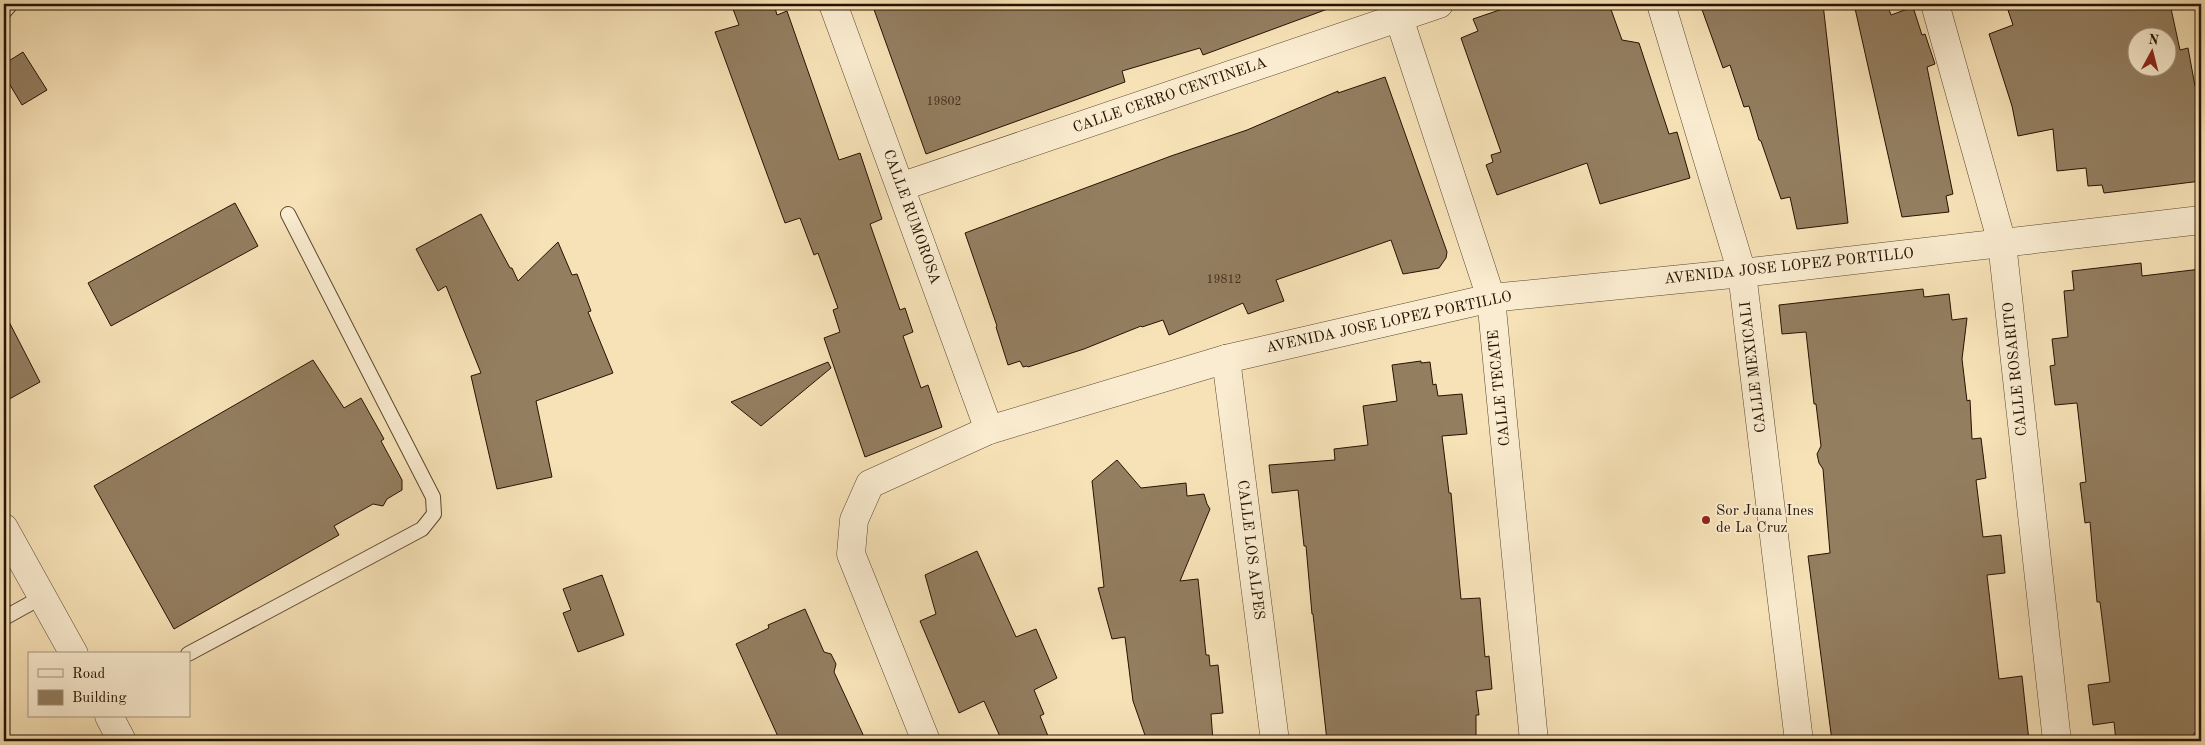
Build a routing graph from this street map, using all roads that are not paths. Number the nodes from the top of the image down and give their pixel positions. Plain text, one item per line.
1 (11, 4) edge
2 (833, 4) edge
3 (1439, 4) edge
4 (1661, 4) edge
5 (1935, 4) edge
6 (4, 12) edge
7 (1399, 18) junction
8 (900, 187) junction
9 (288, 214) dead end
10 (2201, 220) edge
11 (2002, 243) junction
12 (1742, 273) junction
13 (1491, 298) junction
14 (1226, 359) junction
15 (989, 430) junction
16 (4, 528) edge
17 (42, 597) junction
18 (4, 618) edge
19 (73, 652) edge
20 (190, 653) edge
21 (110, 718) edge
22 (122, 741) edge
23 (926, 741) edge
24 (1275, 741) edge
25 (1534, 741) edge
26 (1798, 741) edge
27 (2057, 741) edge

1 - 6 lane
2 - 8 street, CALLE RUMOROSA
3 - 7 street, CALLE CERRO CENTINELA
4 - 12 street, CALLE MEXICALI
5 - 11 street, CALLE ROSARITO
7 - 8 street, CALLE CERRO CENTINELA
7 - 13 street, CALLE TECATE
8 - 15 street, CALLE RUMOROSA
9 - 20 lane
10 - 11 street, AVENIDA JOSE LOPEZ PORTILLO
11 - 12 street, AVENIDA JOSE LOPEZ PORTILLO
11 - 27 street, CALLE ROSARITO
12 - 13 street, AVENIDA JOSE LOPEZ PORTILLO
12 - 26 street, CALLE MEXICALI
13 - 14 street, AVENIDA JOSE LOPEZ PORTILLO
13 - 25 street, CALLE TECATE
14 - 15 street, AVENIDA JOSE LOPEZ PORTILLO
14 - 24 street, CALLE LOS ALPES
15 - 23 street, AVENIDA JOSE LOPEZ PORTILLO
16 - 17 street
17 - 18 lane
17 - 19 street
21 - 22 street

